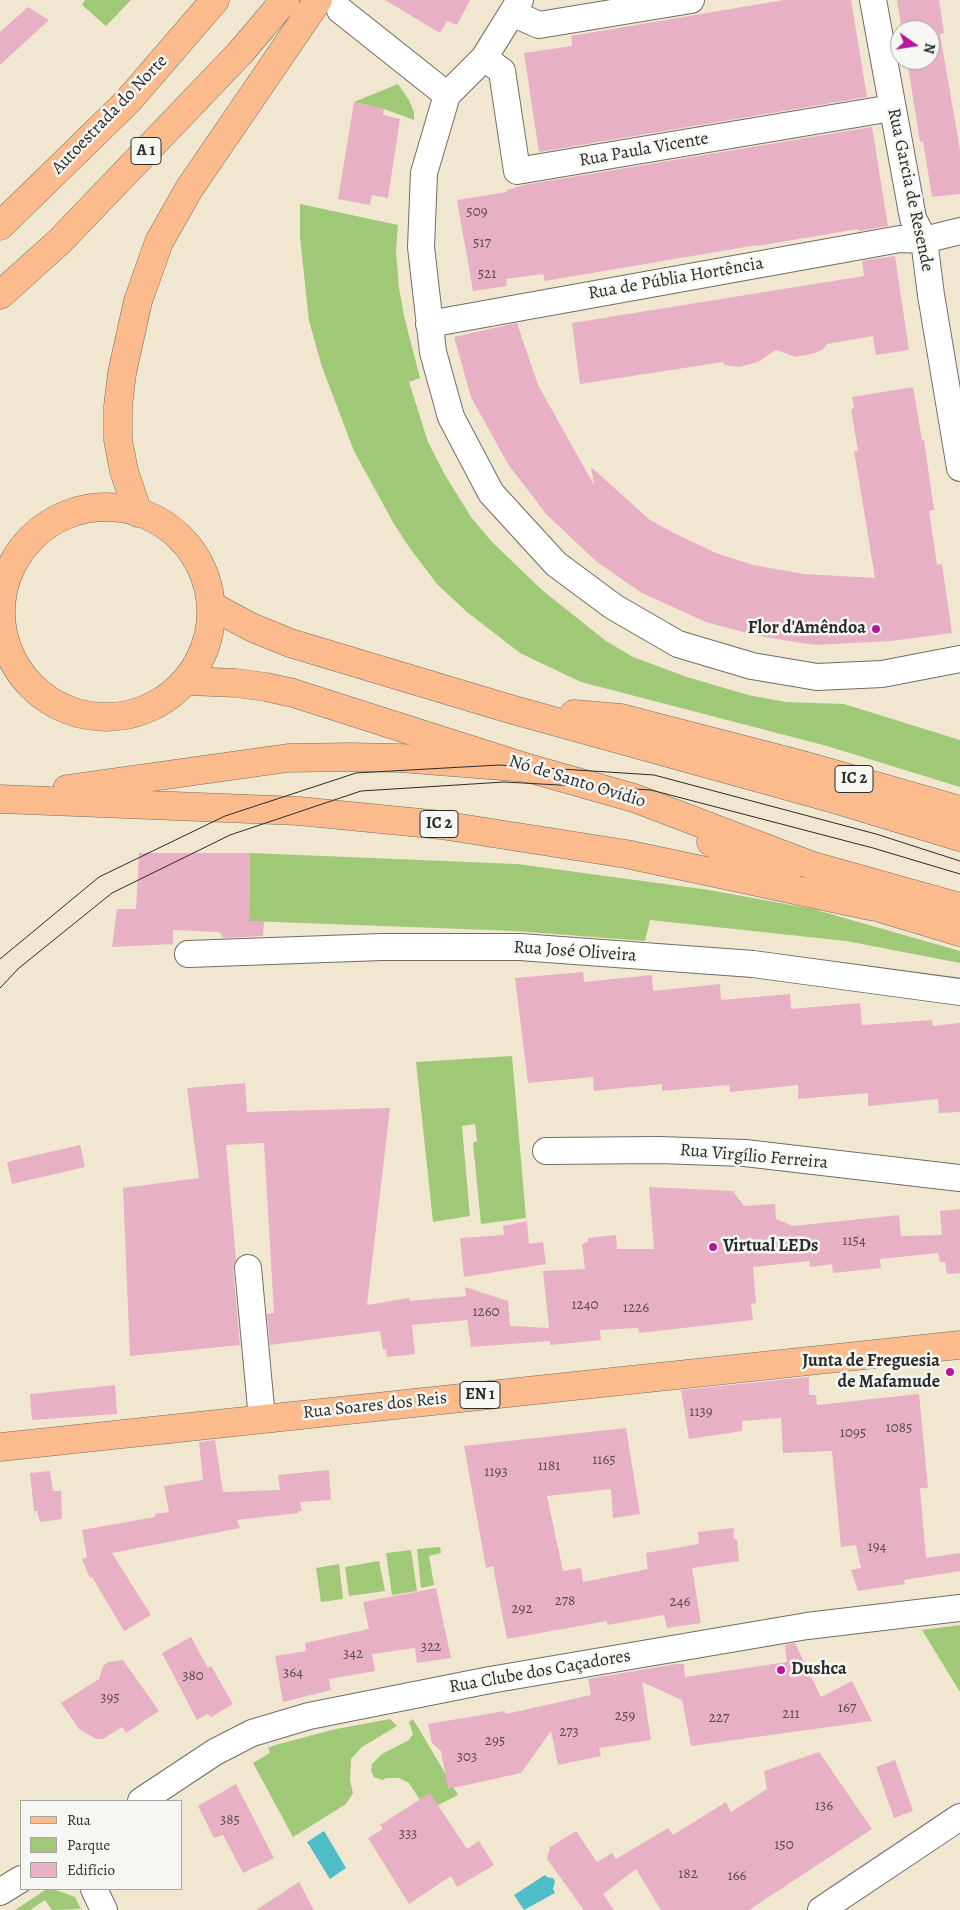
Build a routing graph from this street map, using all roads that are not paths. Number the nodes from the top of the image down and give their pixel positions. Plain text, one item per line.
1 (215, 0) edge
2 (285, 0) edge
3 (691, 0) edge
4 (873, 0) edge
5 (329, 5) edge
6 (516, 6) edge
7 (484, 58) junction
8 (447, 95) junction
9 (892, 108) junction
10 (0, 226) edge
11 (960, 231) edge
12 (924, 240) junction
13 (0, 295) edge
14 (429, 324) junction
15 (960, 468) edge
16 (138, 512) junction
17 (33, 532) junction
18 (0, 542) edge
19 (212, 606) junction
20 (1, 630) edge
21 (960, 659) edge
22 (189, 681) junction
23 (510, 709) junction
24 (528, 768) junction
25 (0, 798) edge
26 (634, 798) junction
27 (960, 810) edge
28 (960, 837) edge
29 (870, 906) junction
30 (960, 907) edge
31 (960, 932) edge
32 (188, 954) dead end
33 (960, 992) edge
34 (546, 1151) dead end
35 (960, 1178) edge
36 (248, 1268) dead end
37 (960, 1345) edge
38 (262, 1419) junction
39 (0, 1446) edge
40 (960, 1608) edge
41 (143, 1800) edge
42 (960, 1817) edge
43 (20, 1880) edge
44 (94, 1890) edge
45 (0, 1892) edge
46 (104, 1910) edge
47 (821, 1910) edge

1 - 10 main road, Autoestrada do Norte
2 - 13 main road, A 1
3 - 6 street
4 - 9 street, Rua Garcia de Resende
5 - 8 street
5 - 16 main road
6 - 7 street
7 - 8 street
7 - 9 street, Rua Paula Vicente
8 - 14 street
9 - 12 street, Rua Garcia de Resende
11 - 12 street, Rua de Públia Hortência
12 - 14 street, Rua de Públia Hortência
12 - 15 street, Rua Garcia de Resende
14 - 21 street
16 - 17 main road
16 - 19 main road
17 - 18 main road
17 - 20 main road
19 - 22 main road
19 - 23 main road, IC 2
20 - 22 main road
22 - 24 main road, Nó de Santo Ovídio
23 - 27 main road, IC 2
23 - 28 main road, IC 2
24 - 25 main road, IC 2
24 - 26 main road, Nó de Santo Ovídio / IC 2
25 - 29 main road, IC 2
26 - 29 main road, IC 2
26 - 30 main road, Nó de Santo Ovídio / IC 2
29 - 31 main road, IC 2
32 - 33 street, Rua José Oliveira
34 - 35 street, Rua Virgílio Ferreira
36 - 38 street
37 - 38 main road, Rua Soares dos Reis / EN 1
38 - 39 main road, Rua Soares dos Reis / EN 1
40 - 41 street, Rua Clube dos Caçadores
42 - 47 street
43 - 45 street
44 - 46 street

